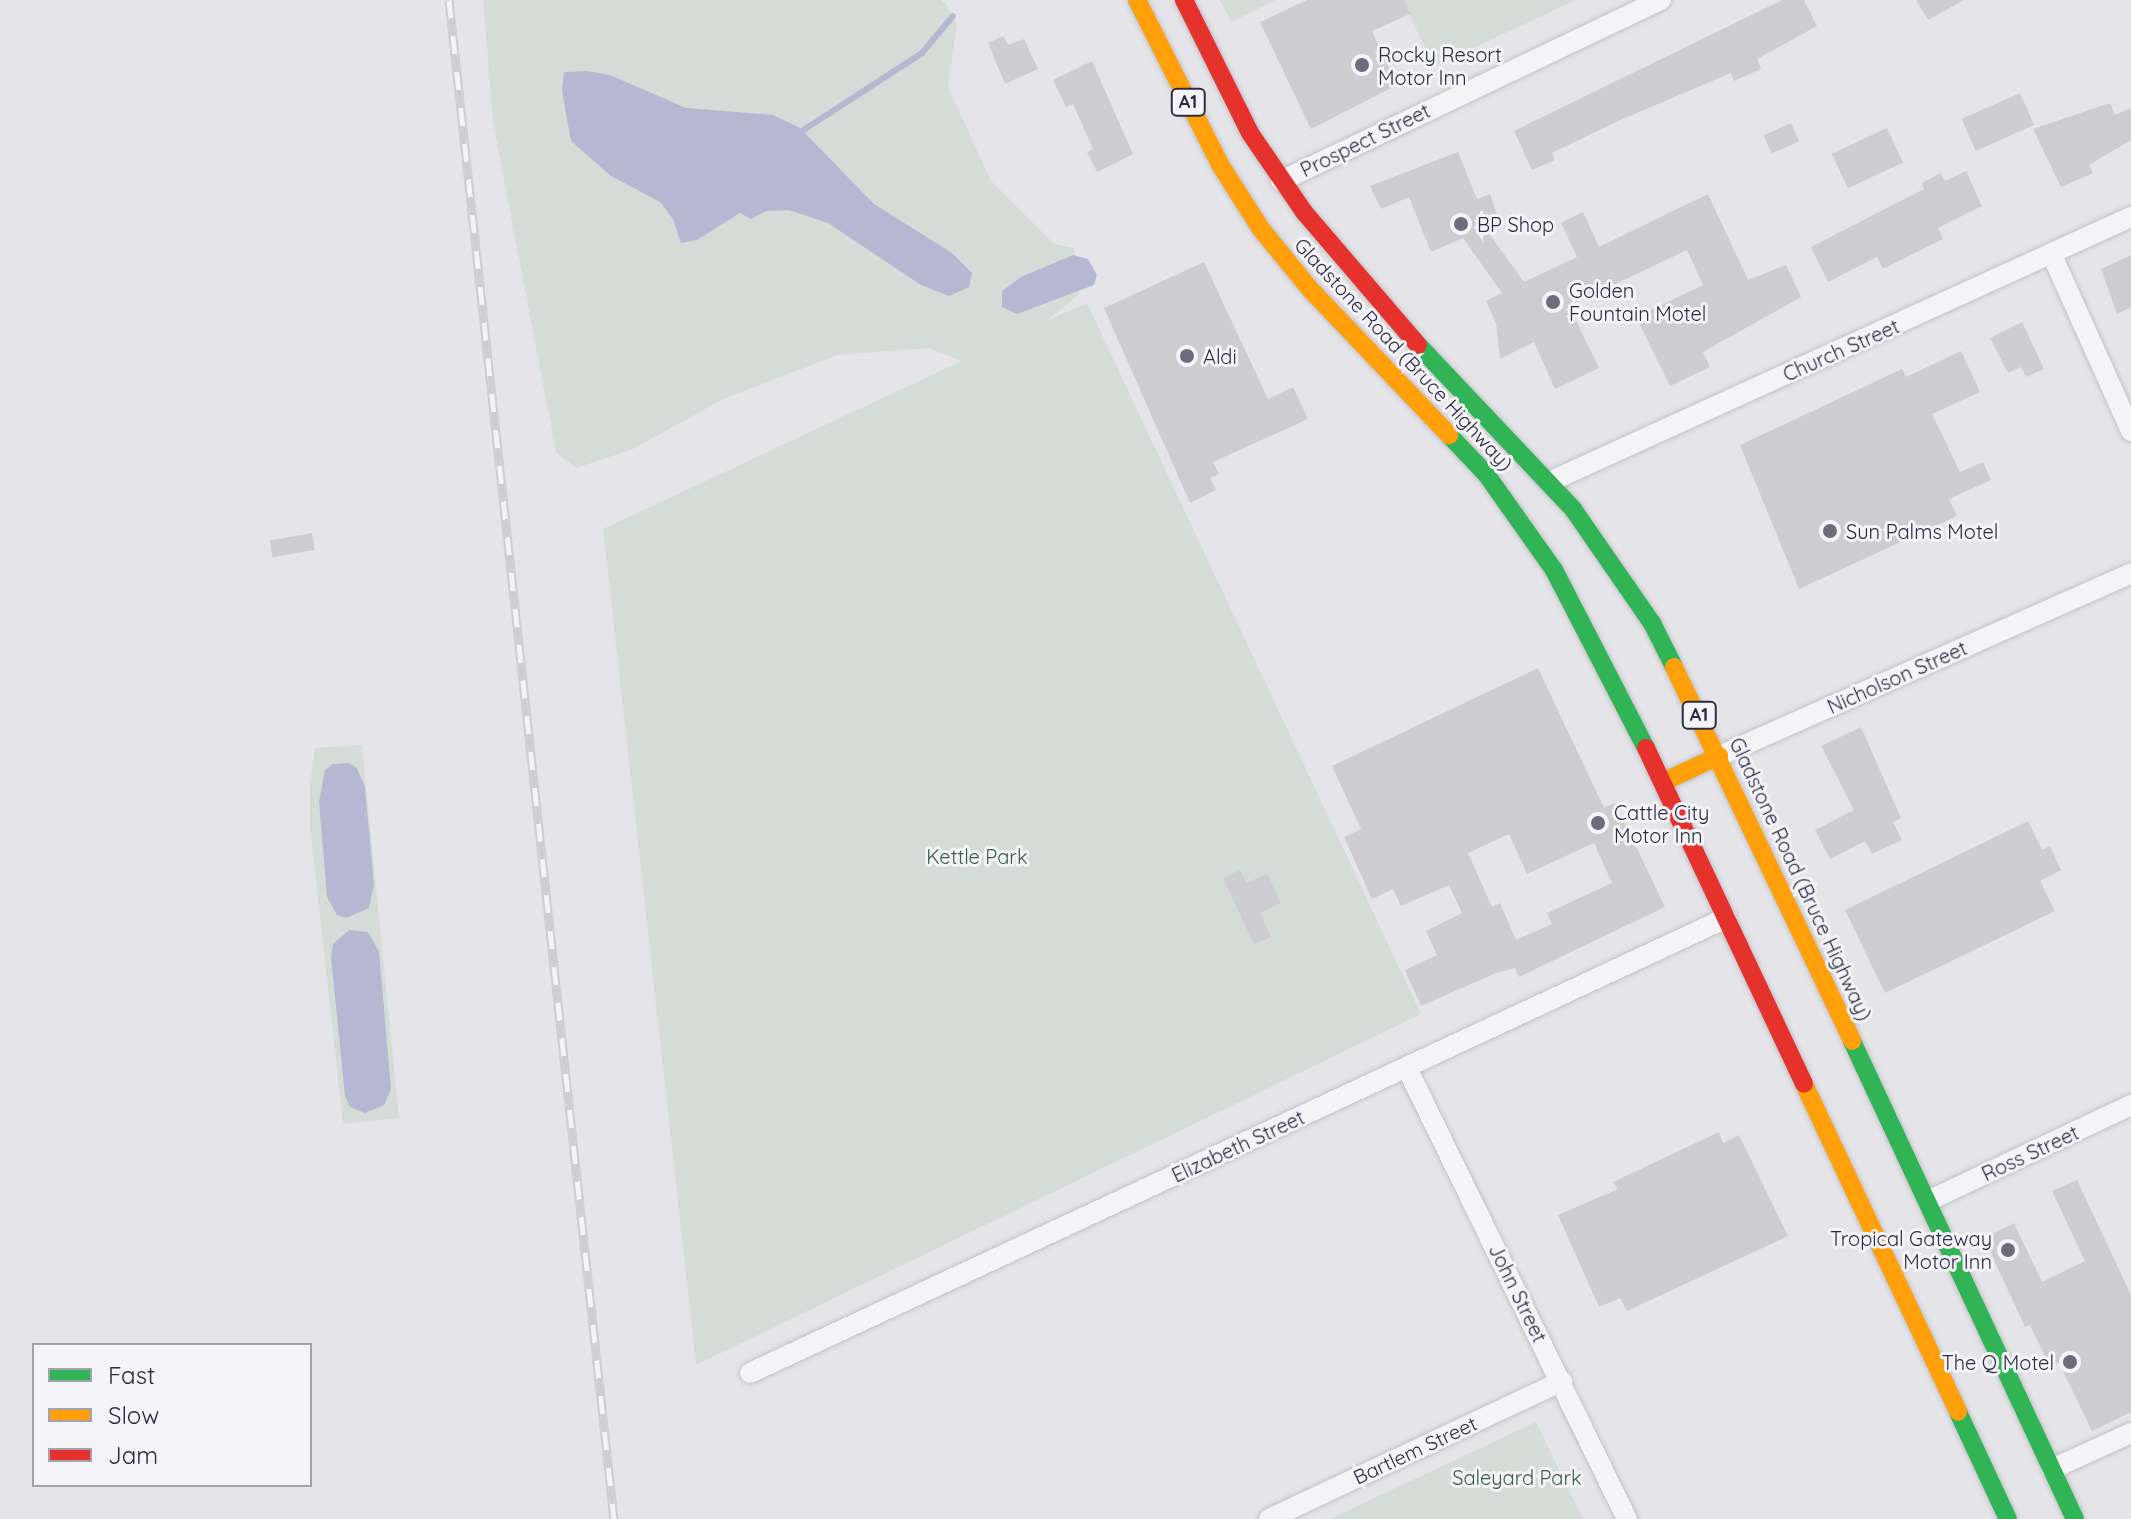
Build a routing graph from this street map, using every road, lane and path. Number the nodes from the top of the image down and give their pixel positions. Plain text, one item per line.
1 (1137, 0) edge
2 (1184, 0) edge
3 (1661, 0) edge
4 (1262, 191) junction
5 (2131, 217) edge
6 (2052, 255) junction
7 (2131, 431) edge
8 (1549, 482) junction
9 (2131, 573) edge
10 (1719, 756) junction
11 (1663, 782) junction
12 (1726, 918) junction
13 (1407, 1068) junction
14 (2131, 1105) edge
15 (1928, 1201) junction
16 (750, 1373) dead end
17 (1562, 1381) junction
18 (2131, 1433) edge
19 (2045, 1473) junction
20 (1269, 1519) edge
21 (1627, 1519) edge
22 (2008, 1519) edge
23 (2075, 1519) edge

1 - 4 highway, Gladstone Road (Bruce Highway) / A1
2 - 4 highway, Gladstone Road (Bruce Highway) / A1
3 - 4 street, Prospect Street
4 - 8 highway, Gladstone Road (Bruce Highway) / A1
4 - 11 highway, Gladstone Road (Bruce Highway) / A1
5 - 6 street, Church Street
6 - 7 street
6 - 8 street, Church Street
8 - 10 highway, Gladstone Road (Bruce Highway) / A1
9 - 10 street, Nicholson Street
10 - 11 highway, Nicholson Street
10 - 15 highway, Gladstone Road (Bruce Highway) / A1
11 - 12 highway, Gladstone Road (Bruce Highway) / A1
12 - 13 street, Elizabeth Street
12 - 22 highway, Gladstone Road (Bruce Highway) / A1
13 - 16 street, Elizabeth Street
13 - 17 street, John Street
14 - 15 street, Ross Street
15 - 19 highway, Gladstone Road (Bruce Highway) / A1
17 - 20 street, Bartlem Street
17 - 21 street, John Street
18 - 19 street
19 - 23 highway, Gladstone Road (Bruce Highway) / A1

